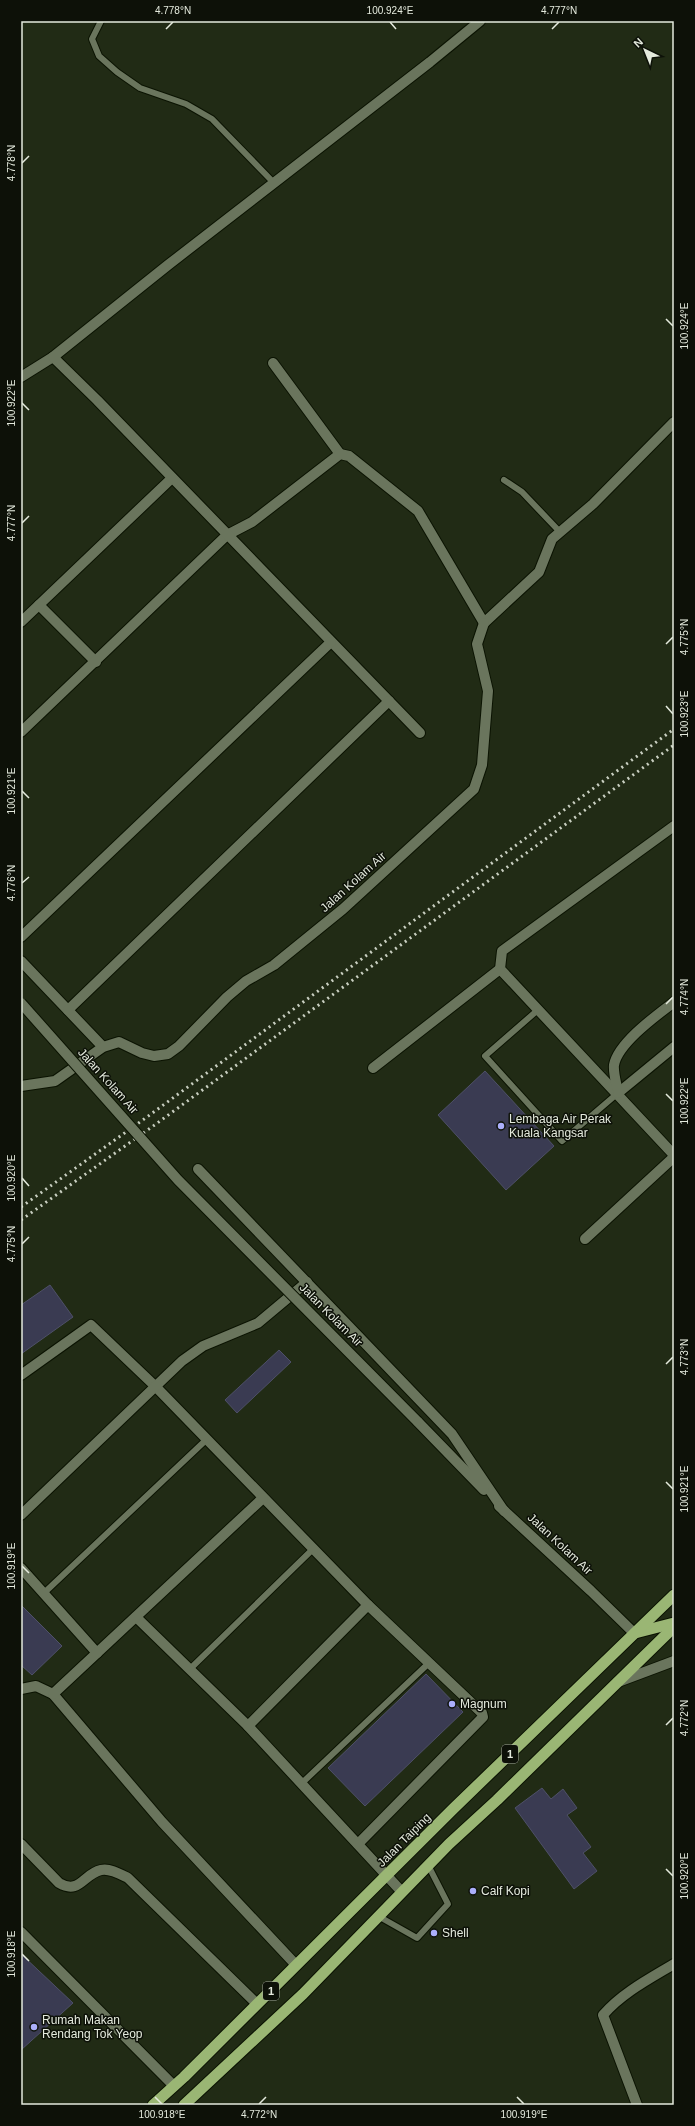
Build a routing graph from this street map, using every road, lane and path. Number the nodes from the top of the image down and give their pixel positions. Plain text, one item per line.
1 (101, 21) edge
2 (480, 21) edge
3 (274, 183) junction
4 (53, 357) junction
5 (273, 363) dead end
6 (21, 377) edge
7 (674, 422) edge
8 (340, 454) junction
9 (172, 478) junction
10 (504, 480) dead end
11 (560, 532) junction
12 (227, 535) junction
13 (39, 605) junction
14 (21, 622) edge
15 (484, 623) junction
16 (331, 642) junction
17 (96, 662) junction
18 (389, 701) junction
19 (21, 732) edge
20 (420, 732) dead end
21 (674, 826) edge
22 (21, 937) edge
23 (21, 961) edge
24 (500, 969) junction
25 (674, 1002) edge
26 (21, 1003) edge
27 (538, 1009) junction
28 (68, 1010) junction
29 (103, 1046) junction
30 (674, 1047) edge
31 (373, 1068) dead end
32 (21, 1086) edge
33 (618, 1093) junction
34 (674, 1156) edge
35 (198, 1169) dead end
36 (584, 1239) dead end
37 (307, 1282) junction
38 (21, 1375) edge
39 (156, 1387) junction
40 (206, 1440) junction
41 (263, 1498) junction
42 (504, 1510) junction
43 (21, 1515) edge
44 (313, 1549) junction
45 (21, 1568) edge
46 (44, 1593) junction
47 (674, 1595) edge
48 (368, 1605) junction
49 (136, 1617) junction
50 (674, 1624) edge
51 (674, 1627) edge
52 (634, 1634) junction
53 (97, 1653) junction
54 (674, 1661) edge
55 (430, 1662) junction
56 (190, 1668) junction
57 (616, 1683) junction
58 (21, 1689) edge
59 (53, 1694) junction
60 (248, 1726) junction
61 (302, 1783) junction
62 (21, 1844) edge
63 (358, 1844) junction
64 (428, 1865) junction
65 (387, 1875) junction
66 (402, 1892) junction
67 (378, 1916) junction
68 (21, 1932) edge
69 (674, 1964) edge
70 (296, 1965) junction
71 (257, 2004) junction
72 (174, 2086) junction
73 (153, 2105) edge
74 (184, 2105) edge
75 (637, 2105) edge

1 - 3 lane
2 - 3 street
3 - 4 street
4 - 6 street
4 - 9 street
5 - 8 street
7 - 11 street
8 - 12 street
8 - 15 street
9 - 12 street
9 - 13 street
10 - 11 lane
11 - 15 street
12 - 16 street
12 - 17 street
13 - 14 street
13 - 17 street
15 - 29 street, Jalan Kolam Air
16 - 18 street
16 - 22 street
17 - 19 street
18 - 20 street
18 - 28 street
21 - 24 street
23 - 28 street
24 - 27 street
24 - 31 street
25 - 33 street
26 - 42 street, Jalan Kolam Air, bridge
27 - 33 street
27 - 33 lane
28 - 29 street
29 - 32 street
30 - 33 street
33 - 34 street
34 - 36 street
35 - 37 street
37 - 39 street
37 - 42 street
38 - 39 street
39 - 40 street
39 - 43 street
40 - 41 street
40 - 46 lane
41 - 44 street
41 - 49 street
42 - 52 street, Jalan Kolam Air
44 - 48 street
44 - 56 lane
45 - 46 street
46 - 53 street
47 - 52 highway, Jalan Taiping / 1
48 - 55 street
48 - 60 street
49 - 53 street
49 - 56 street
50 - 52 highway
51 - 57 highway, 1
52 - 65 highway, Jalan Taiping / 1
53 - 59 street
54 - 57 street
55 - 61 lane
55 - 63 street
56 - 60 street
57 - 64 highway, 1
58 - 59 street
59 - 70 street
60 - 61 street
61 - 63 street
62 - 71 street
63 - 65 street
64 - 66 highway, 1
64 - 67 lane
65 - 66 street
65 - 70 highway, Jalan Taiping / 1
66 - 67 highway, 1
67 - 74 highway, 1
68 - 72 street
69 - 75 street
70 - 71 highway, Jalan Taiping / 1
71 - 72 highway, Jalan Taiping / 1
72 - 73 highway, Jalan Taiping / 1

